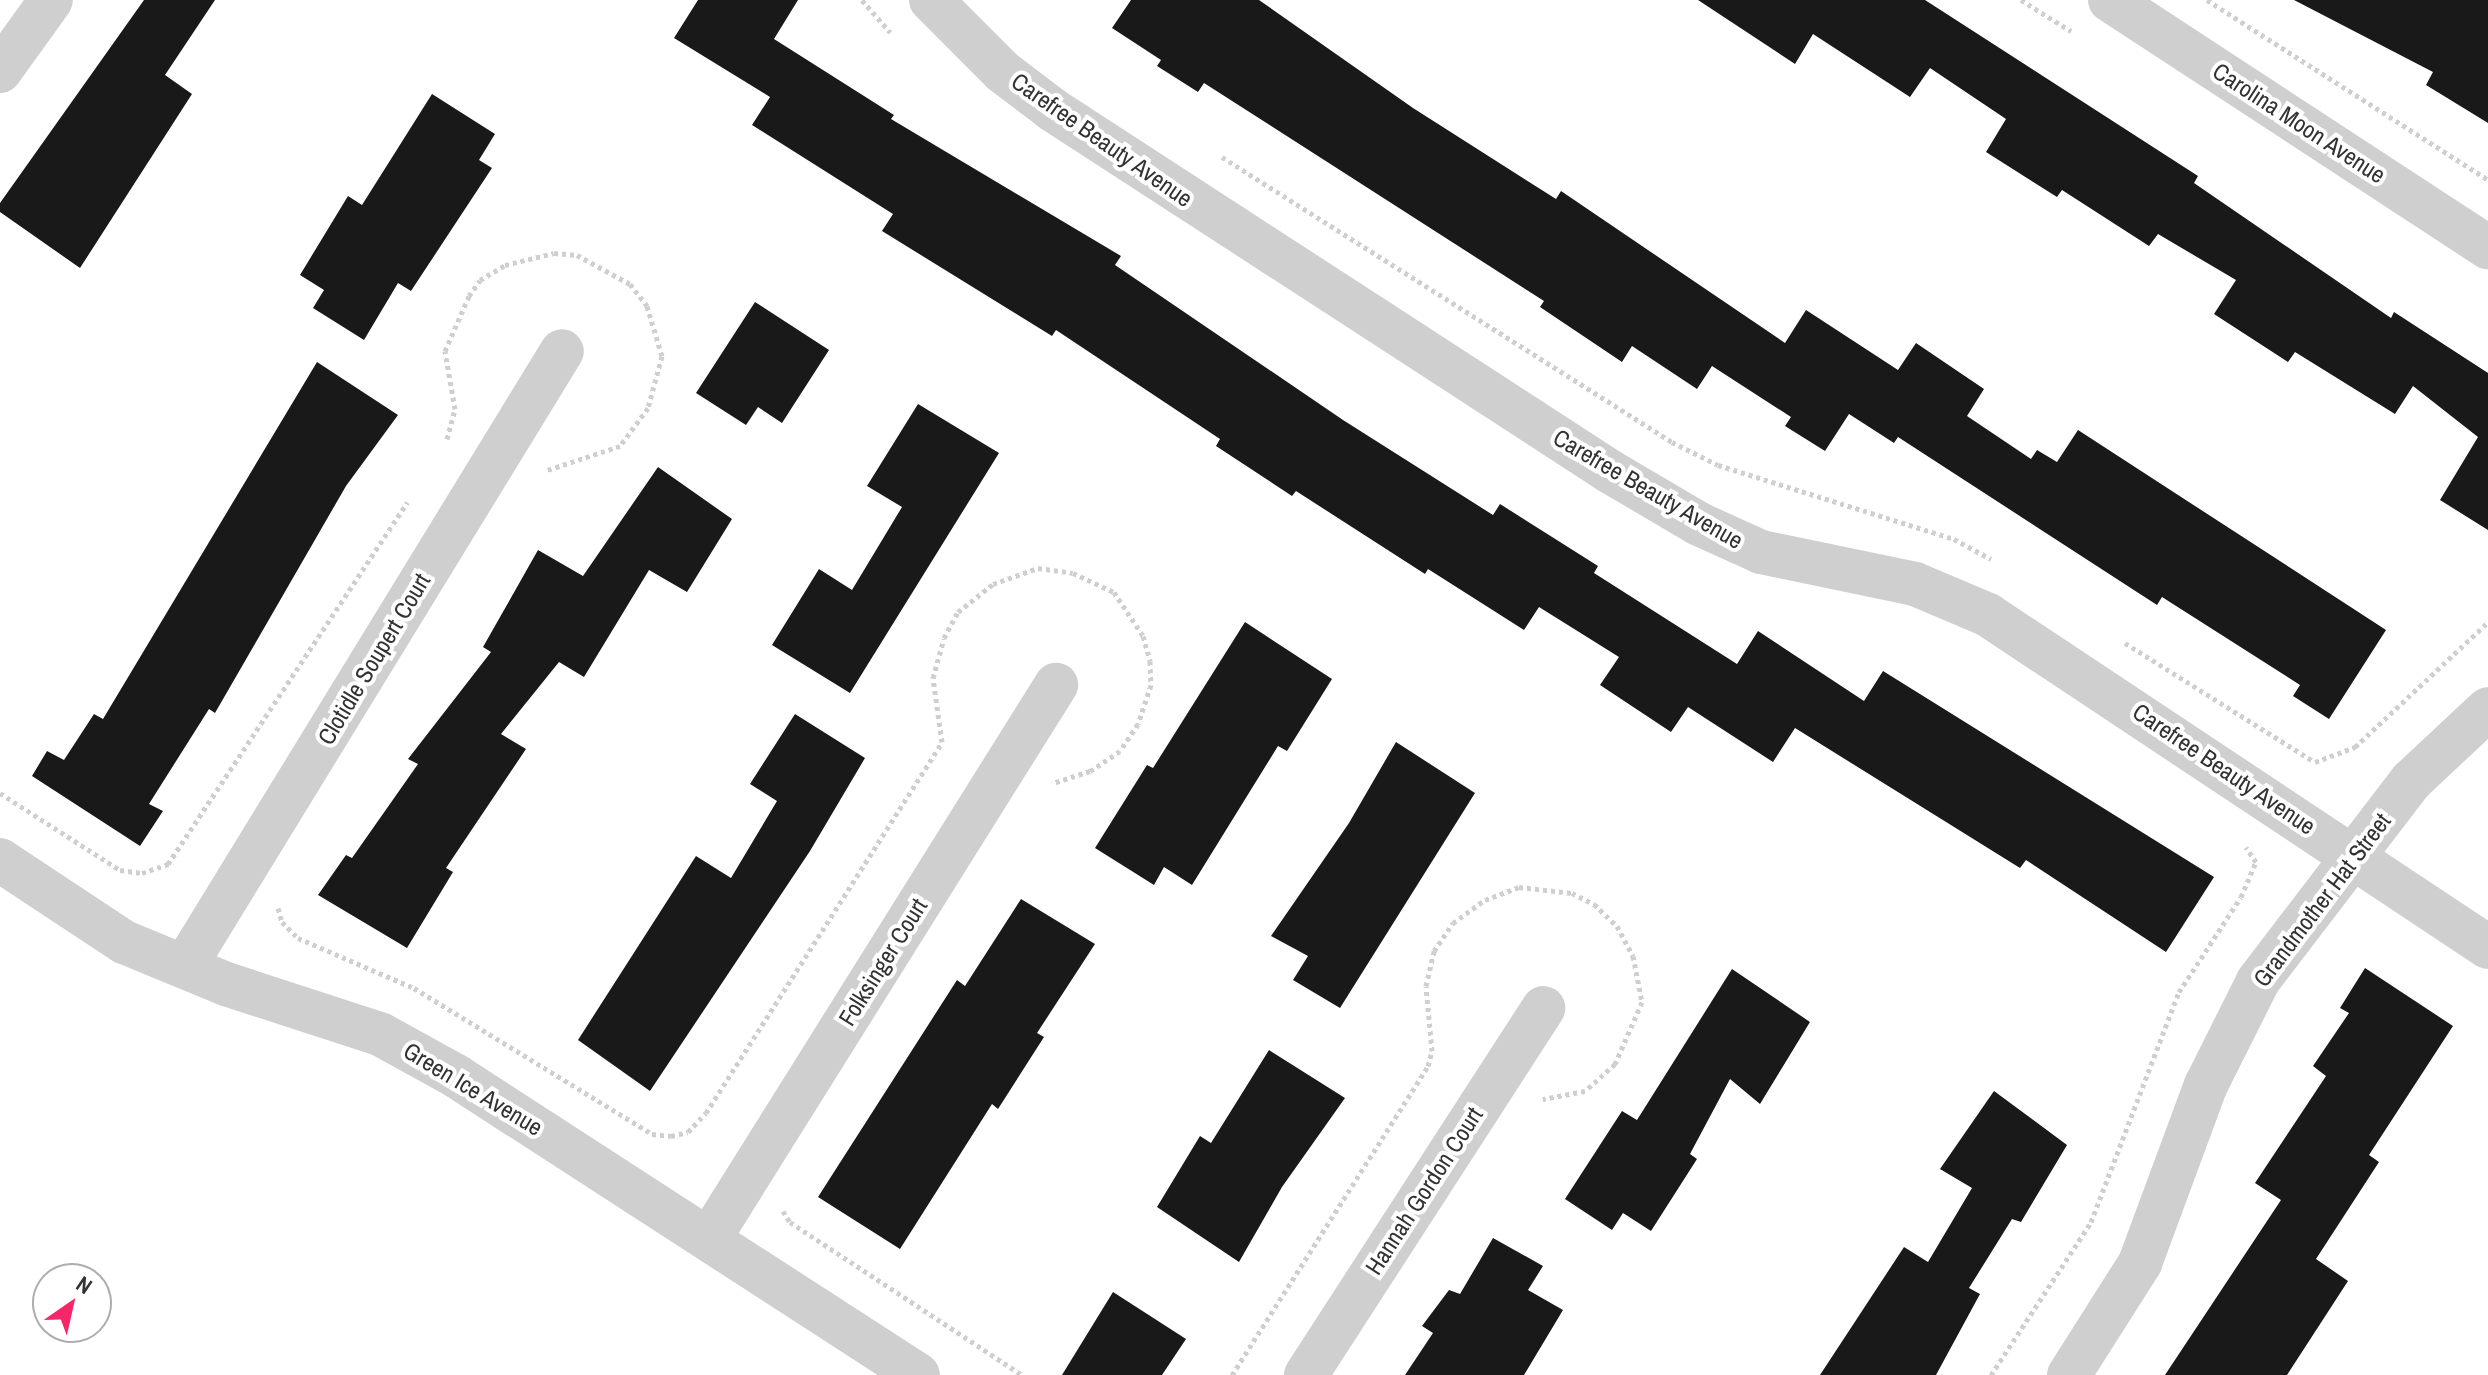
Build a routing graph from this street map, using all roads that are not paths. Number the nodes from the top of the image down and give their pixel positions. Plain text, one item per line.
1 (51, 0) edge
2 (931, 0) edge
3 (2110, 0) edge
4 (0, 71) edge
5 (2488, 247) edge
6 (562, 351) dead end
7 (1056, 685) dead end
8 (2488, 709) edge
9 (2352, 858) junction
10 (0, 860) edge
11 (2488, 947) edge
12 (185, 966) junction
13 (1543, 1008) dead end
14 (709, 1239) junction
15 (918, 1375) edge
16 (1306, 1375) edge
17 (2069, 1375) edge

1 - 4 street
2 - 9 street, Carefree Beauty Avenue
3 - 5 street, Carolina Moon Avenue
6 - 12 street, Clotidle Soupert Court
7 - 14 street, Folksinger Court
8 - 9 street, Grandmother Hat Street
9 - 11 street, Carefree Beauty Avenue
9 - 17 street, Grandmother Hat Street
10 - 12 street, Green Ice Avenue
12 - 14 street, Green Ice Avenue
13 - 16 street, Hannah Gordon Court
14 - 15 street, Green Ice Avenue

